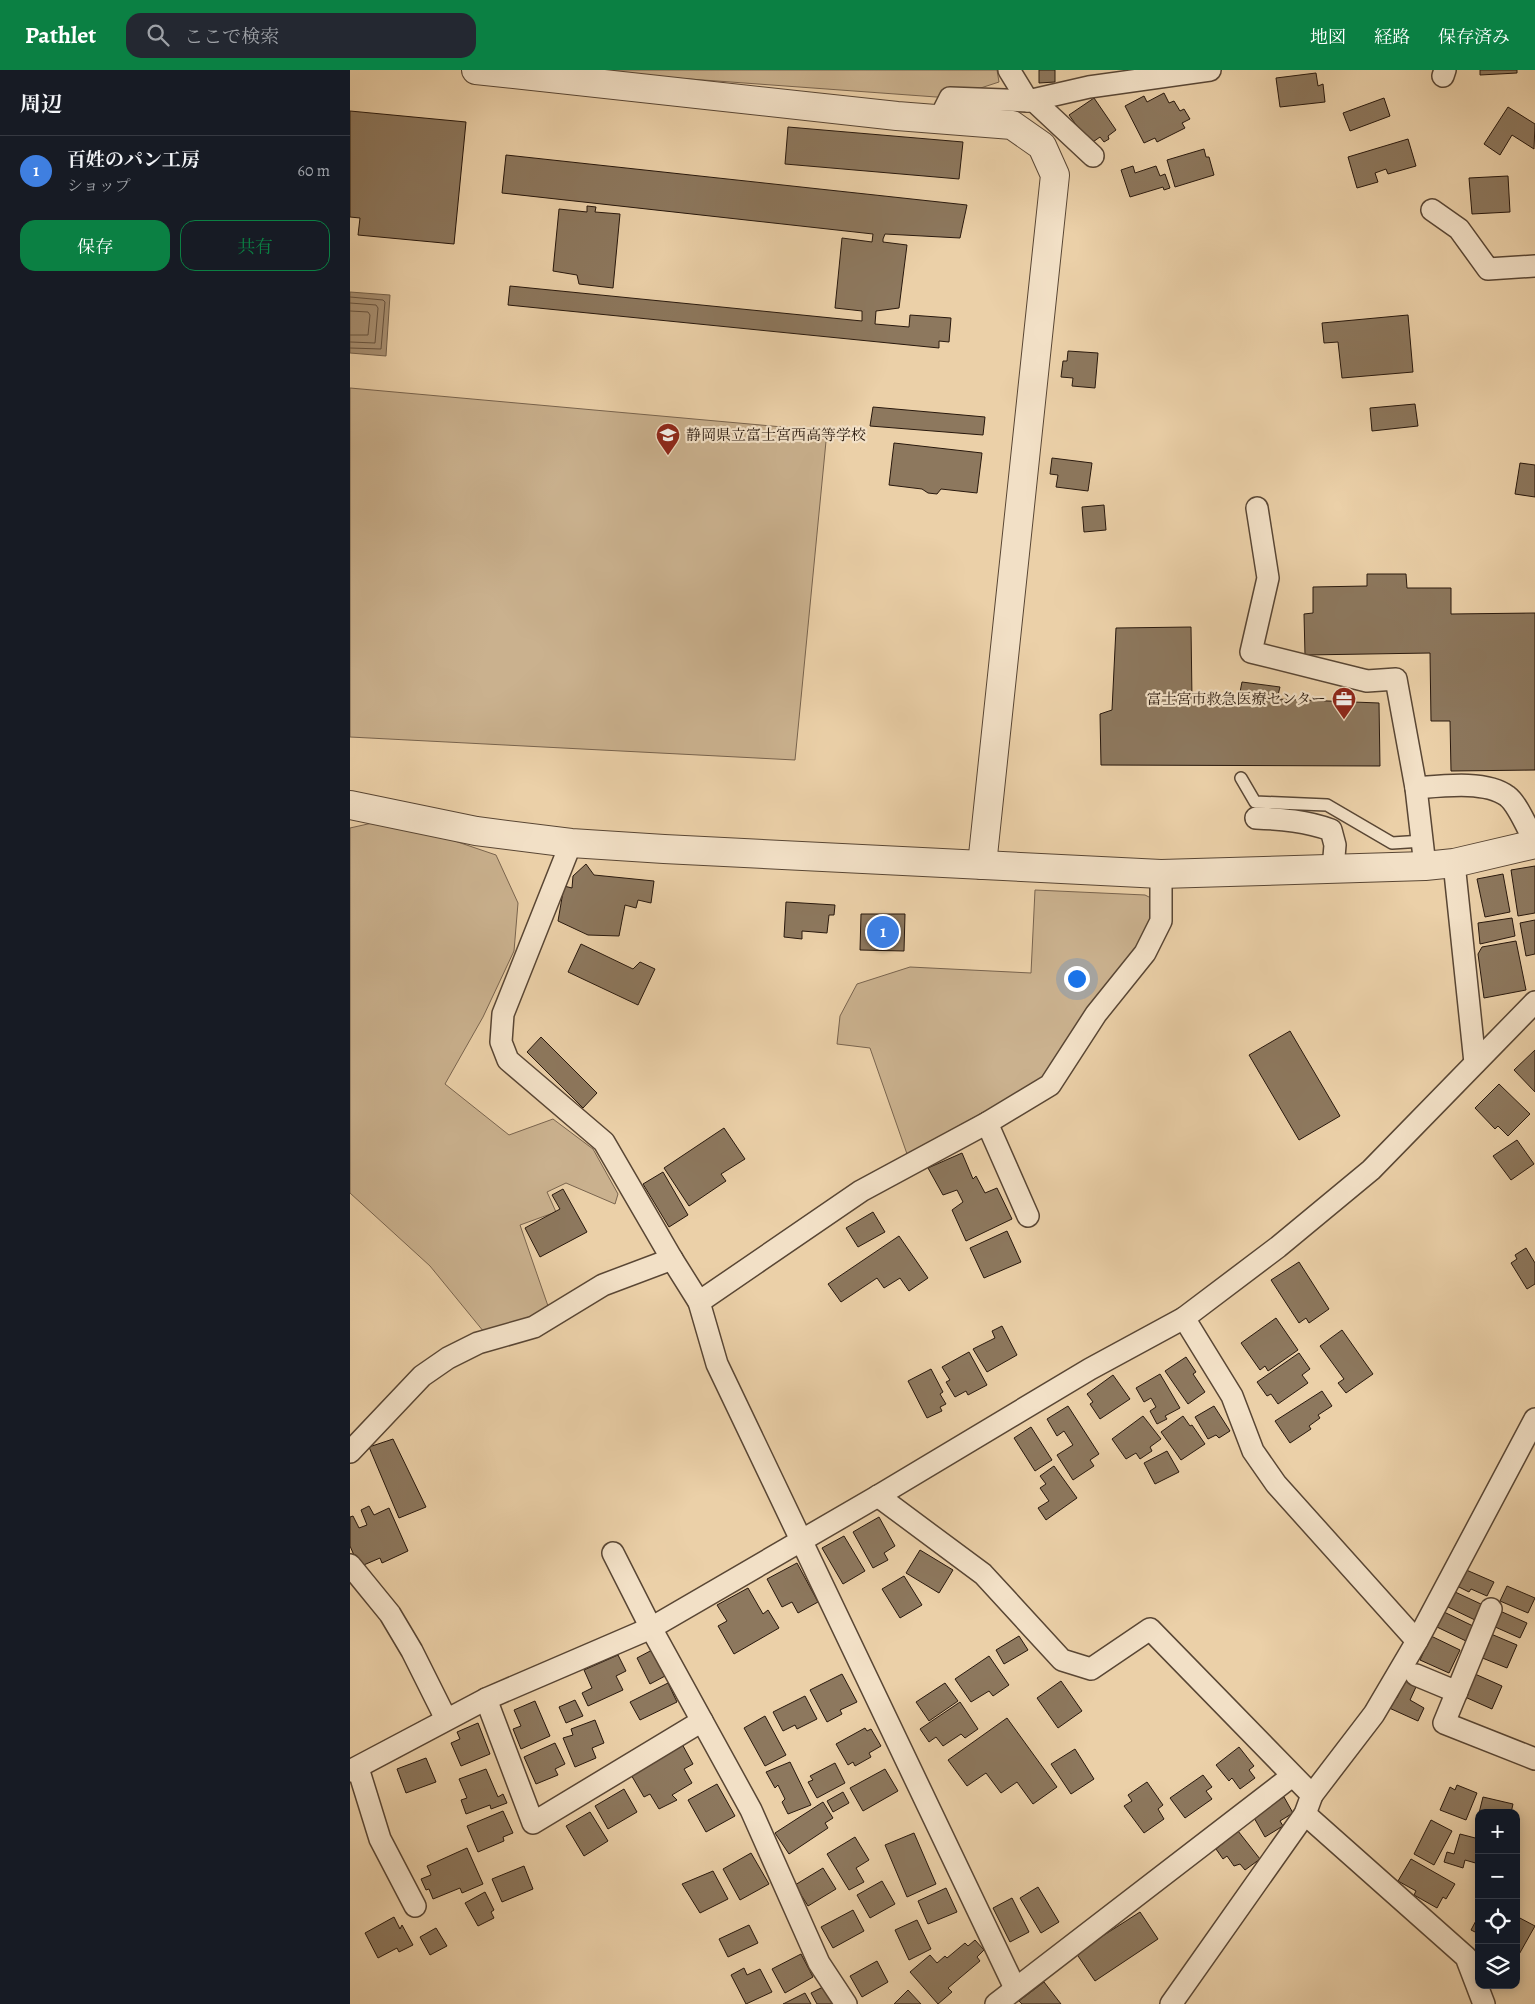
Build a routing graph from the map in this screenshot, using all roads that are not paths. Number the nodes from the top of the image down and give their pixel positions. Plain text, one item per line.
1 (476, 70) edge
2 (1009, 70) edge
3 (1210, 70) edge
4 (1031, 101) junction
5 (939, 120) junction
6 (1093, 156) dead end
7 (1432, 210) dead end
8 (1535, 266) edge
9 (1257, 508) dead end
10 (1242, 778) dead end
11 (1416, 788) junction
12 (350, 805) edge
13 (1256, 818) dead end
14 (571, 843) junction
15 (1535, 843) edge
16 (1424, 854) junction
17 (1454, 863) junction
18 (982, 865) junction
19 (1333, 869) junction
20 (1161, 874) junction
21 (1535, 1002) edge
22 (1475, 1063) junction
23 (986, 1123) junction
24 (1028, 1216) dead end
25 (672, 1259) junction
26 (699, 1302) junction
27 (1184, 1318) junction
28 (1535, 1418) edge
29 (350, 1452) edge
30 (878, 1496) junction
31 (802, 1539) junction
32 (613, 1554) dead end
33 (350, 1565) edge
34 (1492, 1609) dead end
35 (651, 1628) junction
36 (1417, 1641) junction
37 (1416, 1675) dead end
38 (1457, 1692) junction
39 (486, 1699) junction
40 (446, 1719) junction
41 (702, 1721) junction
42 (1535, 1759) edge
43 (354, 1770) edge
44 (1292, 1776) junction
45 (1309, 1804) junction
46 (415, 1906) dead end
47 (1004, 1999) edge
48 (846, 2004) edge
49 (1171, 2004) edge
50 (1484, 2004) edge

1 - 5 street
2 - 4 street
3 - 4 street
4 - 5 street
4 - 6 street
5 - 18 street
7 - 8 street
9 - 11 street
10 - 16 lane
11 - 15 street
11 - 16 street
12 - 14 street
13 - 19 street
14 - 18 street
14 - 25 street
15 - 17 street
16 - 17 street
16 - 19 street
17 - 22 street
18 - 20 street
19 - 20 street
20 - 23 street
21 - 22 street
22 - 27 street
23 - 24 street
23 - 26 street
25 - 26 street
25 - 29 street
26 - 31 street
27 - 30 street
27 - 36 street
28 - 36 street
30 - 31 street
30 - 44 street
31 - 35 street
31 - 47 street
32 - 35 street
33 - 40 street
34 - 38 street
35 - 39 street
35 - 41 street
36 - 45 street
37 - 38 street
38 - 42 street
39 - 40 street
39 - 41 street
40 - 43 street
41 - 48 street
43 - 46 street
44 - 45 street
44 - 47 street
45 - 49 street
45 - 50 street

